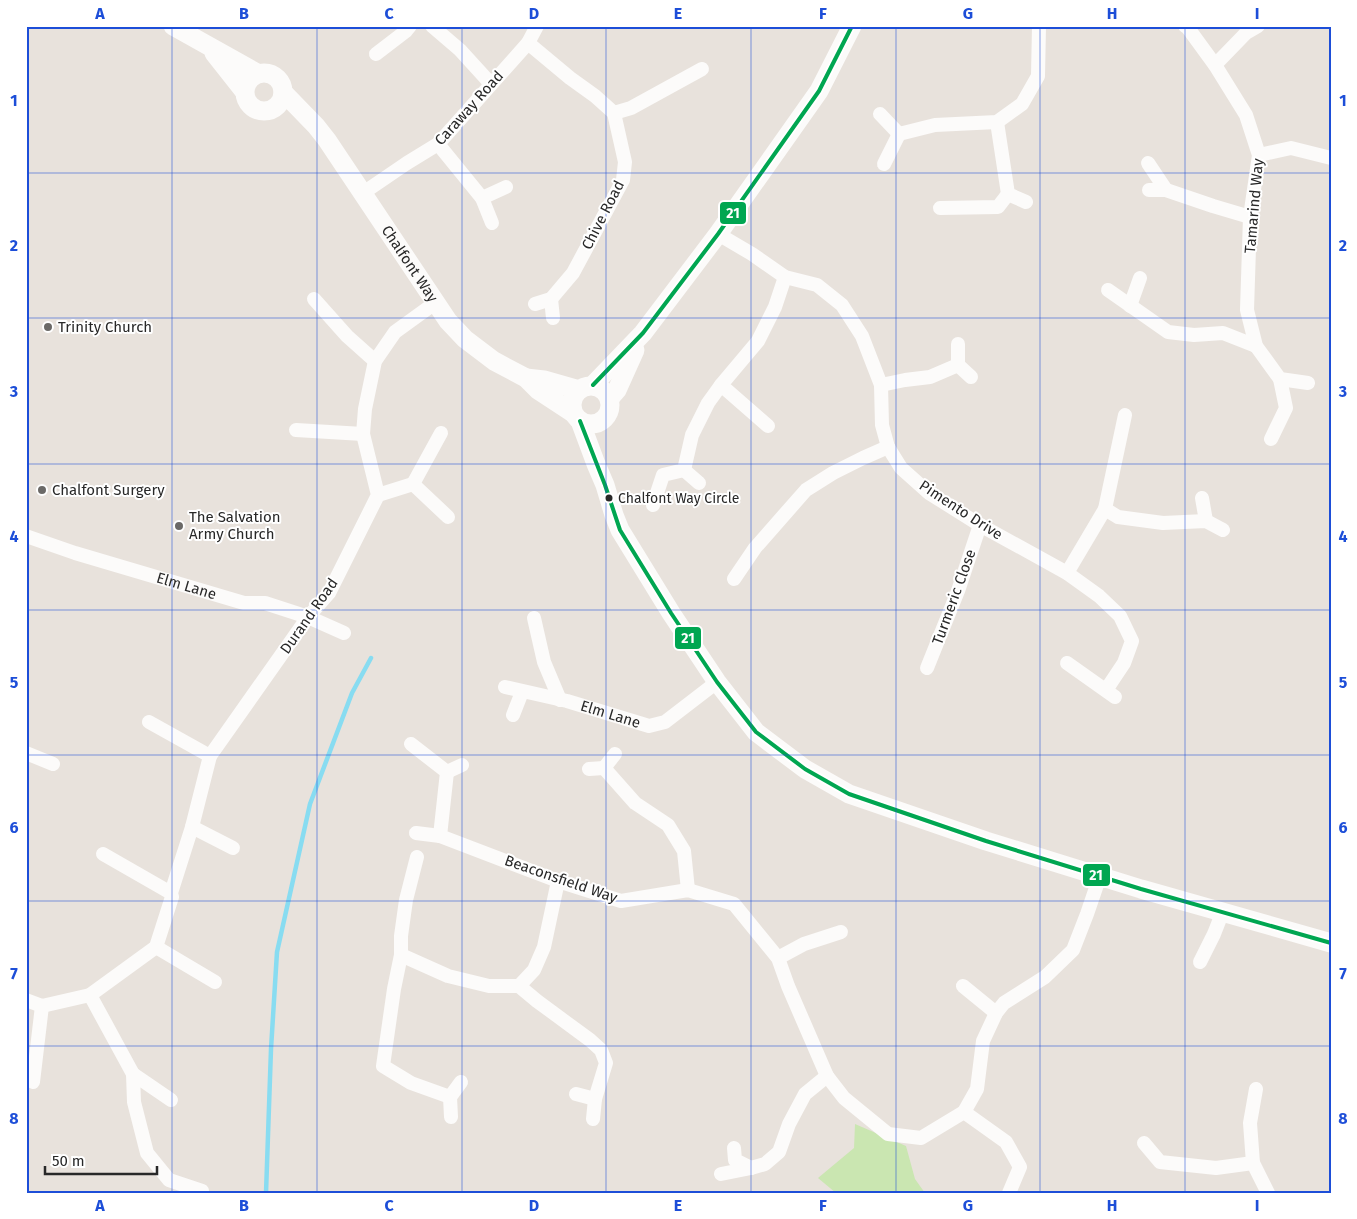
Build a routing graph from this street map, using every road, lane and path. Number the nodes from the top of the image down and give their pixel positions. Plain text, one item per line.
1 (173, 26) edge
2 (410, 26) edge
3 (432, 26) edge
4 (537, 26) edge
5 (852, 26) edge
6 (1039, 26) edge
7 (1185, 26) edge
8 (1258, 26) edge
9 (528, 43) junction
10 (208, 47) junction
11 (376, 54) dead end
12 (1215, 65) junction
13 (702, 68) dead end
14 (257, 73) junction
15 (491, 84) junction
16 (244, 92) junction
17 (278, 100) junction
18 (614, 113) junction
19 (880, 114) dead end
20 (997, 122) junction
21 (899, 134) junction
22 (438, 144) junction
23 (1260, 155) junction
24 (1331, 158) edge
25 (1148, 163) dead end
26 (884, 164) dead end
27 (506, 187) dead end
28 (1149, 190) dead end
29 (1166, 190) junction
30 (363, 193) junction
31 (1008, 194) junction
32 (482, 198) junction
33 (1026, 202) dead end
34 (940, 208) dead end
35 (1250, 217) junction
36 (492, 223) dead end
37 (718, 234) junction
38 (785, 277) junction
39 (1140, 278) dead end
40 (1108, 290) dead end
41 (314, 299) dead end
42 (551, 300) junction
43 (435, 303) junction
44 (535, 304) dead end
45 (1130, 306) junction
46 (553, 318) dead end
47 (642, 333) junction
48 (958, 344) dead end
49 (1256, 346) junction
50 (375, 361) junction
51 (958, 365) junction
52 (971, 377) dead end
53 (526, 378) junction
54 (1280, 379) junction
55 (1308, 383) dead end
56 (721, 385) junction
57 (881, 385) junction
58 (586, 388) junction
59 (610, 398) junction
60 (1125, 415) dead end
61 (577, 417) junction
62 (599, 422) junction
63 (768, 426) dead end
64 (296, 430) dead end
65 (441, 433) dead end
66 (363, 434) junction
67 (1271, 439) dead end
68 (888, 447) junction
69 (684, 470) junction
70 (699, 483) dead end
71 (413, 484) junction
72 (605, 485) junction
73 (378, 494) junction
74 (1202, 498) dead end
75 (653, 505) dead end
76 (1105, 509) junction
77 (448, 517) dead end
78 (1206, 521) junction
79 (980, 526) junction
80 (1223, 530) dead end
81 (26, 536) edge
82 (1068, 573) junction
83 (734, 579) dead end
84 (308, 618) junction
85 (534, 618) dead end
86 (344, 634) dead end
87 (1067, 663) dead end
88 (927, 668) dead end
89 (717, 682) junction
90 (505, 687) dead end
91 (522, 692) junction
92 (560, 700) junction
93 (513, 715) dead end
94 (149, 722) dead end
95 (411, 744) dead end
96 (26, 753) edge
97 (615, 754) dead end
98 (210, 756) junction
99 (53, 764) dead end
100 (462, 765) dead end
101 (604, 768) junction
102 (589, 769) dead end
103 (447, 772) junction
104 (192, 827) junction
105 (416, 834) dead end
106 (440, 836) junction
107 (233, 848) dead end
108 (103, 854) dead end
109 (416, 857) dead end
110 (1100, 876) junction
111 (558, 881) junction
112 (688, 890) junction
113 (171, 893) junction
114 (1223, 911) junction
115 (841, 932) dead end
116 (1331, 943) edge
117 (156, 947) junction
118 (401, 956) junction
119 (778, 958) junction
120 (1200, 962) dead end
121 (215, 982) dead end
122 (519, 986) junction
123 (963, 986) dead end
124 (90, 995) junction
125 (26, 1000) edge
126 (42, 1006) junction
127 (996, 1013) junction
128 (133, 1074) junction
129 (827, 1076) junction
130 (33, 1082) dead end
131 (461, 1082) dead end
132 (1256, 1089) dead end
133 (576, 1094) dead end
134 (450, 1098) junction
135 (596, 1099) junction
136 (171, 1100) dead end
137 (964, 1112) junction
138 (451, 1117) dead end
139 (593, 1120) dead end
140 (1144, 1142) dead end
141 (734, 1148) dead end
142 (1253, 1163) junction
143 (751, 1168) junction
144 (721, 1174) dead end
145 (202, 1191) dead end
146 (1009, 1193) edge
147 (1268, 1193) edge

1 - 10 street
2 - 11 street
3 - 15 street
4 - 9 street, Caraway Road
5 - 37 street
6 - 20 street
7 - 12 street, Tamarind Way
8 - 12 street
9 - 15 street, Caraway Road
9 - 18 street
10 - 14 street
10 - 16 street
12 - 23 street, Tamarind Way
13 - 18 street
14 - 16 street
14 - 17 street
15 - 22 street, Caraway Road
16 - 17 street
17 - 30 street, Chalfont Way
18 - 42 street, Chive Road
19 - 21 street
20 - 21 street
20 - 31 street
21 - 26 street
22 - 30 street, Caraway Road
22 - 32 street
23 - 24 street
23 - 35 street, Tamarind Way
25 - 29 street
27 - 32 street
28 - 29 street
29 - 35 street
30 - 43 street, Chalfont Way
31 - 33 street
31 - 34 street
32 - 36 street
35 - 49 street, Tamarind Way
37 - 38 street, Pimento Drive
37 - 47 street
38 - 56 street
38 - 57 street, Pimento Drive
39 - 45 street
40 - 45 street
41 - 50 street
42 - 44 street
42 - 46 street
43 - 50 street
43 - 53 street, Chalfont Way
45 - 49 street
47 - 58 street
47 - 59 street
48 - 51 street
49 - 54 street, Tamarind Way
50 - 66 street
51 - 52 street
51 - 57 street
53 - 58 street, Chalfont Way
53 - 61 street, Chalfont Way
54 - 55 street
54 - 67 street, Tamarind Way
56 - 63 street
56 - 69 street
57 - 68 street, Pimento Drive
58 - 59 street
58 - 61 street
59 - 62 street
60 - 76 street
61 - 62 street
61 - 72 street
62 - 72 street
64 - 66 street
65 - 71 street
66 - 73 street
68 - 79 street, Pimento Drive
68 - 83 street
69 - 70 street
69 - 75 street
71 - 73 street
71 - 77 street
72 - 89 street
73 - 84 street, Durand Road
74 - 78 street
76 - 78 street
76 - 82 street
78 - 80 street
79 - 82 street, Pimento Drive
79 - 88 street, Turmeric Close
81 - 84 street, Elm Lane
82 - 87 street, Pimento Drive
84 - 86 street, Elm Lane
84 - 98 street, Durand Road
85 - 92 street
89 - 92 street, Elm Lane
89 - 110 street
90 - 91 street, Elm Lane
91 - 92 street, Elm Lane
91 - 93 street
94 - 98 street
95 - 103 street
96 - 99 street
97 - 101 street
98 - 104 street, Durand Road
100 - 103 street
101 - 102 street
101 - 112 street
103 - 106 street
104 - 107 street
104 - 113 street, Durand Road
105 - 106 street, Beaconsfield Way
106 - 111 street, Beaconsfield Way
108 - 113 street
109 - 118 street
110 - 114 street
110 - 127 street, Beaconsfield Way
111 - 112 street, Beaconsfield Way
111 - 122 street
112 - 119 street, Beaconsfield Way
113 - 117 street, Durand Road
114 - 116 street
114 - 120 street
115 - 119 street
117 - 121 street
117 - 124 street
118 - 122 street
118 - 134 street
119 - 129 street, Beaconsfield Way
122 - 135 street
123 - 127 street
124 - 126 street
124 - 128 street
125 - 126 street
126 - 130 street
127 - 137 street, Beaconsfield Way
128 - 136 street
128 - 145 street
129 - 137 street, Beaconsfield Way
129 - 143 street
131 - 134 street
132 - 142 street
133 - 135 street
134 - 138 street
135 - 139 street
137 - 146 street
140 - 142 street
141 - 143 street
142 - 147 street
143 - 144 street

